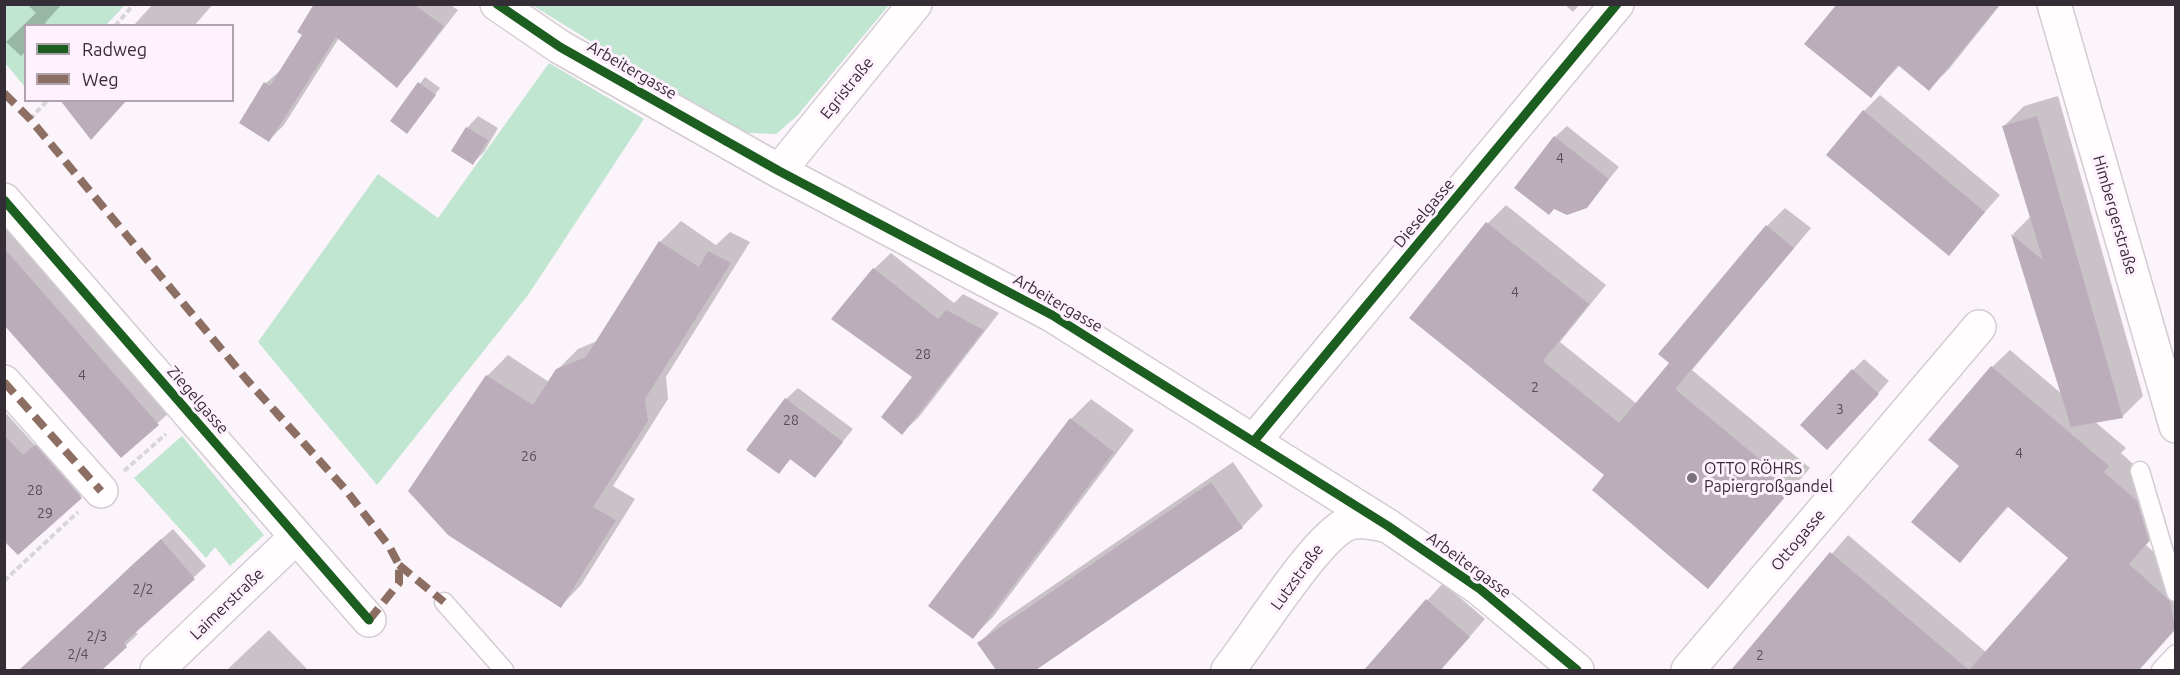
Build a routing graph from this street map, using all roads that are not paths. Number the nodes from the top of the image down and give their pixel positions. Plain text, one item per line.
1 (497, 4) edge
2 (915, 4) edge
3 (1617, 4) edge
4 (2054, 4) edge
5 (779, 171) junction
6 (4, 200) edge
7 (1979, 327) dead end
8 (4, 382) edge
9 (2175, 426) edge
10 (1254, 441) junction
11 (2140, 471) dead end
12 (101, 491) dead end
13 (1388, 526) junction
14 (296, 537) junction
15 (2175, 592) edge
16 (444, 602) dead end
17 (369, 620) dead end
18 (2175, 654) edge
19 (158, 670) edge
20 (504, 670) edge
21 (1228, 670) edge
22 (1577, 670) edge
23 (1688, 670) edge
24 (2161, 670) edge

1 - 5 street, Arbeitergasse
2 - 5 street, Egristraße
3 - 10 street, Dieselgasse
4 - 9 street, Himbergerstraße
5 - 10 street, Arbeitergasse
6 - 14 street, Ziegelgasse
7 - 23 street, Ottogasse
8 - 12 street
10 - 13 street, Arbeitergasse
11 - 15 lane
13 - 21 street, Lutzstraße
13 - 22 street, Arbeitergasse
14 - 17 street, Ziegelgasse
14 - 19 street, Laimerstraße
16 - 20 lane
18 - 24 lane

